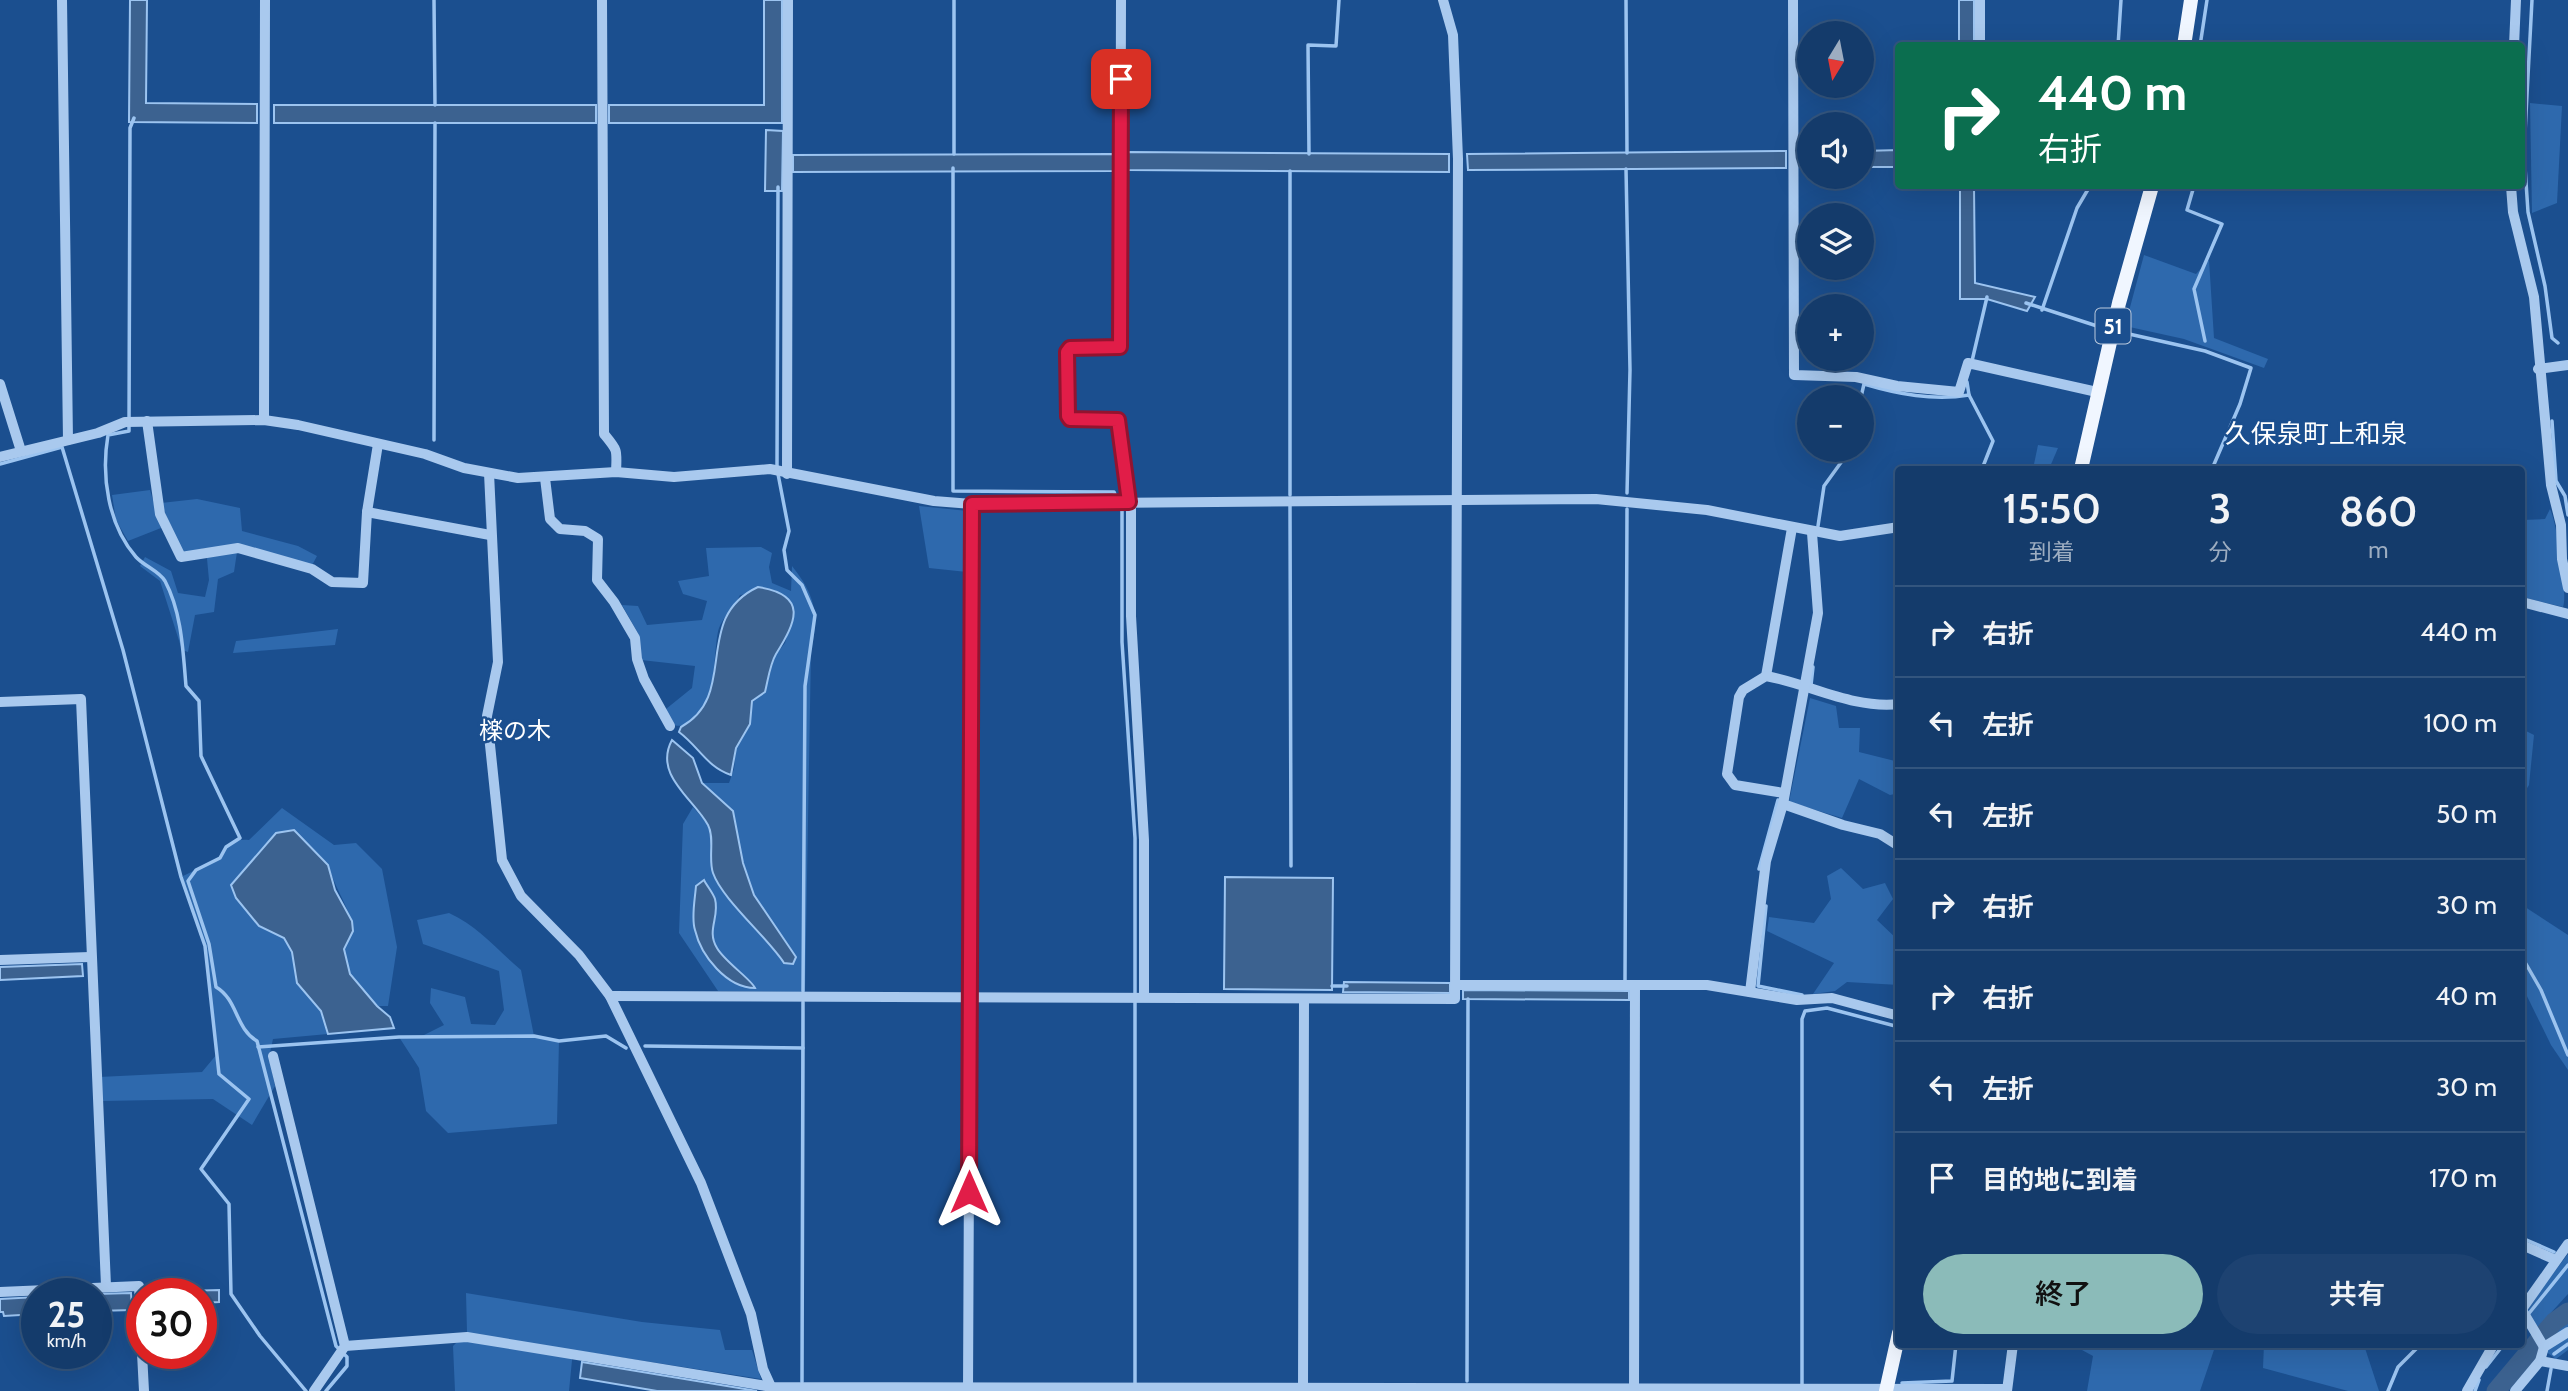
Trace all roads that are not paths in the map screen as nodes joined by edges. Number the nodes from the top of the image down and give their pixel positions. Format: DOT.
graph roads {
  1 [pos="62,0"];
  2 [pos="265,0"];
  3 [pos="603,0"];
  4 [pos="788,0"];
  5 [pos="1121,0"];
  6 [pos="1443,0"];
  7 [pos="1793,0"];
  8 [pos="1980,0"];
  9 [pos="2191,0"];
  10 [pos="2516,0"];
  11 [pos="1980,42"];
  12 [pos="2185,42"];
  13 [pos="2514,42"];
  14 [pos="2150,189"];
  15 [pos="2511,189"];
  16 [pos="2568,365"];
  17 [pos="2538,369"];
  18 [pos="0,384"];
  19 [pos="2097,392"];
  20 [pos="264,420"];
  21 [pos="136,421"];
  22 [pos="68,440"];
  23 [pos="378,443"];
  24 [pos="21,451"];
  25 [pos="0,457"];
  26 [pos="2082,466"];
  27 [pos="616,472"];
  28 [pos="489,473"];
  29 [pos="787,474"];
  30 [pos="545,478"];
  31 [pos="1460,500"];
  32 [pos="1122,502"];
  33 [pos="972,504"];
  34 [pos="367,512"];
  35 [pos="1792,528"];
  36 [pos="1895,528"];
  37 [pos="1812,533"];
  38 [pos="490,535"];
  39 [pos="2568,588"];
  40 [pos="2525,604"];
  41 [pos="2567,611"];
  42 [pos="1766,676"];
  43 [pos="1806,689"];
  44 [pos="0,702"];
  45 [pos="1895,704"];
  46 [pos="670,726"];
  47 [pos="1784,799"];
  48 [pos="1895,843"];
  49 [pos="90,957"];
  50 [pos="0,960"];
  51 [pos="1635,986"];
  52 [pos="1456,989"];
  53 [pos="1750,992"];
  54 [pos="610,996"];
  55 [pos="970,997"];
  56 [pos="1144,997"];
  57 [pos="1304,999"];
  58 [pos="1895,1015"];
  59 [pos="273,1056"];
  60 [pos="2568,1244"];
  61 [pos="2525,1246"];
  62 [pos="2556,1260"];
  63 [pos="106,1278"];
  64 [pos="21,1291"];
  65 [pos="0,1292"];
  66 [pos="2525,1306"];
  67 [pos="2525,1315"];
  68 [pos="2568,1332"];
  69 [pos="2544,1347"];
  70 [pos="1896,1348"];
  71 [pos="2012,1348"];
  72 [pos="2492,1348"];
  73 [pos="342,1351"];
  74 [pos="2540,1361"];
  75 [pos="2568,1366"];
  76 [pos="143,1369"];
  77 [pos="773,1389"];
  78 [pos="968,1389"];
  79 [pos="1634,1389"];
  80 [pos="1303,1390"];
  81 [pos="1886,1390"];
  82 [pos="2007,1390"];
  83 [pos="144,1391"];
  84 [pos="314,1391"];
  85 [pos="2467,1391"];
  86 [pos="2515,1391"];
  1 -- 22 [label="street"];
  2 -- 20 [label="street"];
  3 -- 27 [label="street"];
  4 -- 29 [label="street"];
  5 -- 32 [label="street"];
  6 -- 31 [label="street"];
  7 -- 19 [label="street"];
  8 -- 11 [label="street"];
  9 -- 12 [label="main road"];
  10 -- 13 [label="street"];
  14 -- 19 [label="main road, 51"];
  15 -- 17 [label="street"];
  16 -- 17 [label="street"];
  17 -- 39 [label="street"];
  18 -- 24 [label="street"];
  19 -- 26 [label="main road, 51"];
  20 -- 21 [label="street"];
  20 -- 23 [label="street"];
  21 -- 22 [label="street"];
  21 -- 34 [label="street"];
  22 -- 24 [label="street"];
  23 -- 28 [label="street"];
  23 -- 34 [label="street"];
  24 -- 25 [label="street"];
  27 -- 29 [label="street"];
  27 -- 30 [label="street"];
  28 -- 30 [label="street"];
  28 -- 38 [label="street"];
  29 -- 33 [label="street"];
  30 -- 46 [label="street"];
  31 -- 32 [label="street"];
  31 -- 35 [label="street"];
  31 -- 52 [label="street"];
  32 -- 33 [label="street"];
  32 -- 56 [label="street"];
  33 -- 55 [label="street"];
  34 -- 38 [label="street"];
  35 -- 37 [label="street"];
  35 -- 42 [label="street"];
  36 -- 37 [label="street"];
  37 -- 43 [label="street"];
  38 -- 54 [label="street"];
  40 -- 41 [label="street"];
  42 -- 43 [label="street"];
  42 -- 47 [label="street"];
  43 -- 45 [label="street"];
  43 -- 47 [label="street"];
  44 -- 49 [label="street"];
  47 -- 48 [label="street"];
  47 -- 53 [label="street"];
  49 -- 50 [label="street"];
  49 -- 63 [label="street"];
  51 -- 52 [label="street"];
  51 -- 53 [label="street"];
  51 -- 79 [label="street"];
  52 -- 57 [label="street"];
  53 -- 58 [label="street"];
  54 -- 55 [label="street"];
  54 -- 77 [label="street"];
  55 -- 56 [label="street"];
  55 -- 78 [label="street"];
  56 -- 57 [label="street"];
  57 -- 80 [label="street"];
  59 -- 73 [label="street"];
  60 -- 62 [label="street"];
  61 -- 62 [label="street"];
  62 -- 66 [label="street"];
  64 -- 65 [label="street"];
  67 -- 69 [label="street"];
  68 -- 69 [label="street"];
  69 -- 74 [label="street"];
  70 -- 81 [label="main road"];
  71 -- 82 [label="street"];
  72 -- 85 [label="street"];
  73 -- 77 [label="street"];
  73 -- 84 [label="street"];
  74 -- 75 [label="street"];
  74 -- 86 [label="street"];
  76 -- 83 [label="street"];
  77 -- 78 [label="street"];
  78 -- 80 [label="street"];
  79 -- 80 [label="street"];
  79 -- 81 [label="street"];
  81 -- 82 [label="street"];
}
